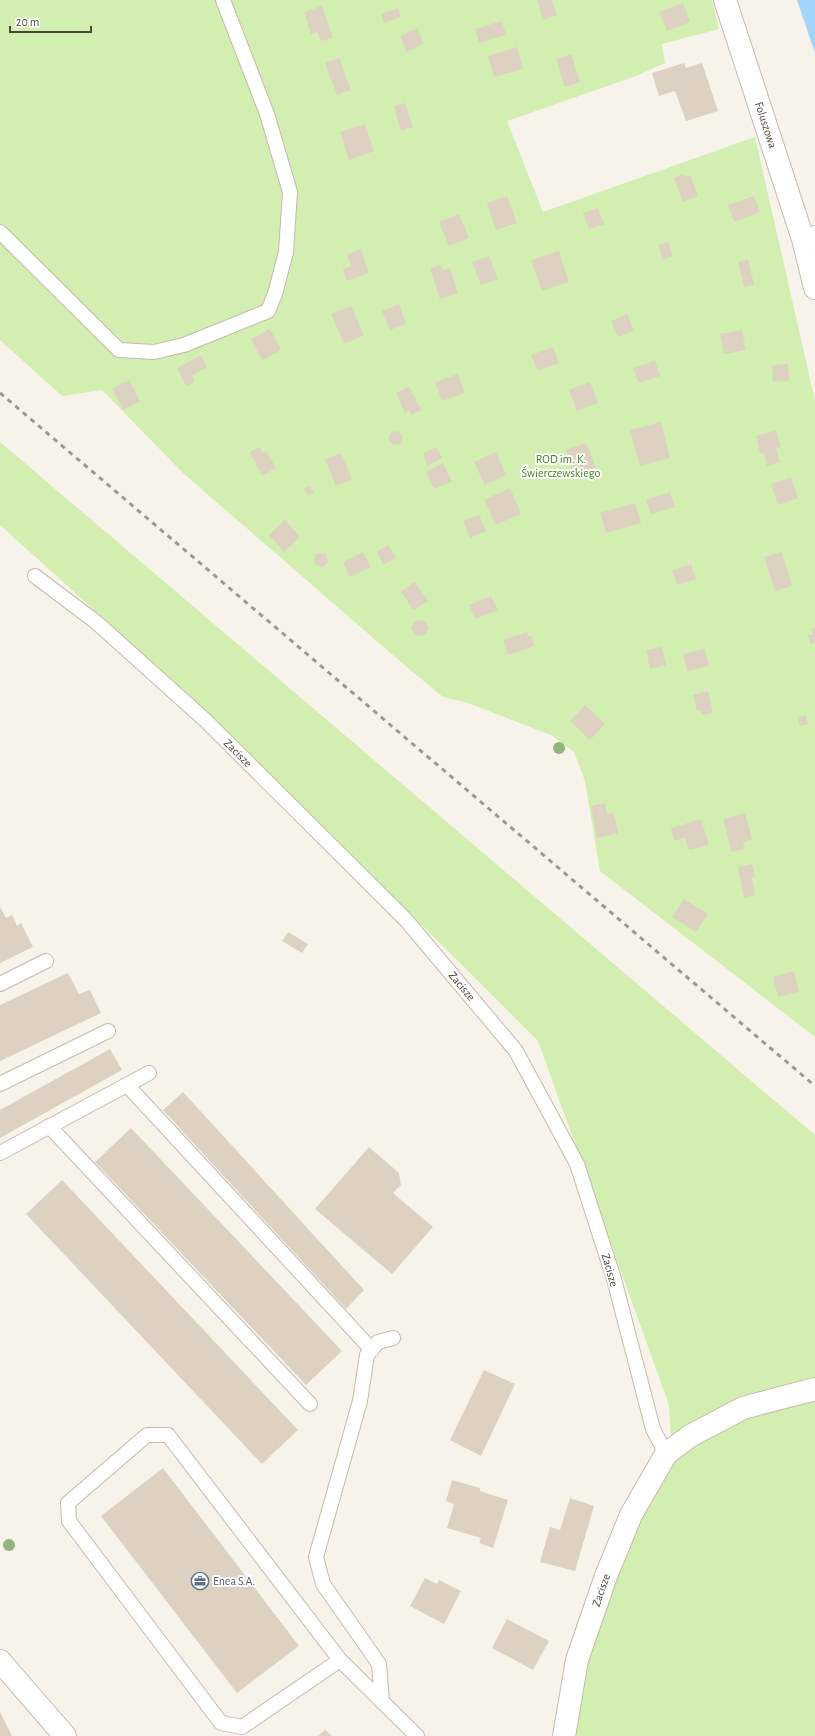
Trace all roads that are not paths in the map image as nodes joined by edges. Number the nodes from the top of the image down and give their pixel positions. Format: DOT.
graph roads {
  1 [pos="223,0"];
  2 [pos="725,0"];
  3 [pos="0,232"];
  4 [pos="809,238"];
  5 [pos="815,288"];
  6 [pos="35,576"];
  7 [pos="46,961"];
  8 [pos="0,984"];
  9 [pos="108,1031"];
  10 [pos="149,1073"];
  11 [pos="0,1084"];
  12 [pos="127,1085"];
  13 [pos="49,1126"];
  14 [pos="0,1153"];
  15 [pos="393,1338"];
  16 [pos="372,1350"];
  17 [pos="815,1389"];
  18 [pos="310,1404"];
  19 [pos="666,1454"];
  20 [pos="340,1660"];
  21 [pos="0,1661"];
  22 [pos="382,1702"];
  23 [pos="64,1736"];
  24 [pos="417,1736"];
  25 [pos="564,1736"];
  1 -- 3 [label="lane"];
  2 -- 4 [label="street, Foluszowa"];
  4 -- 5 [label="street"];
  6 -- 19 [label="lane, Zacisze"];
  7 -- 8 [label="lane"];
  9 -- 11 [label="lane"];
  10 -- 12 [label="lane"];
  12 -- 13 [label="lane"];
  12 -- 16 [label="lane"];
  13 -- 14 [label="lane"];
  13 -- 18 [label="lane"];
  15 -- 16 [label="lane"];
  16 -- 22 [label="lane"];
  17 -- 19 [label="street, Zacisze"];
  19 -- 25 [label="street, Zacisze"];
  20 -- 20 [label="lane"];
  20 -- 22 [label="lane"];
  21 -- 23 [label="street"];
  22 -- 24 [label="lane"];
}
